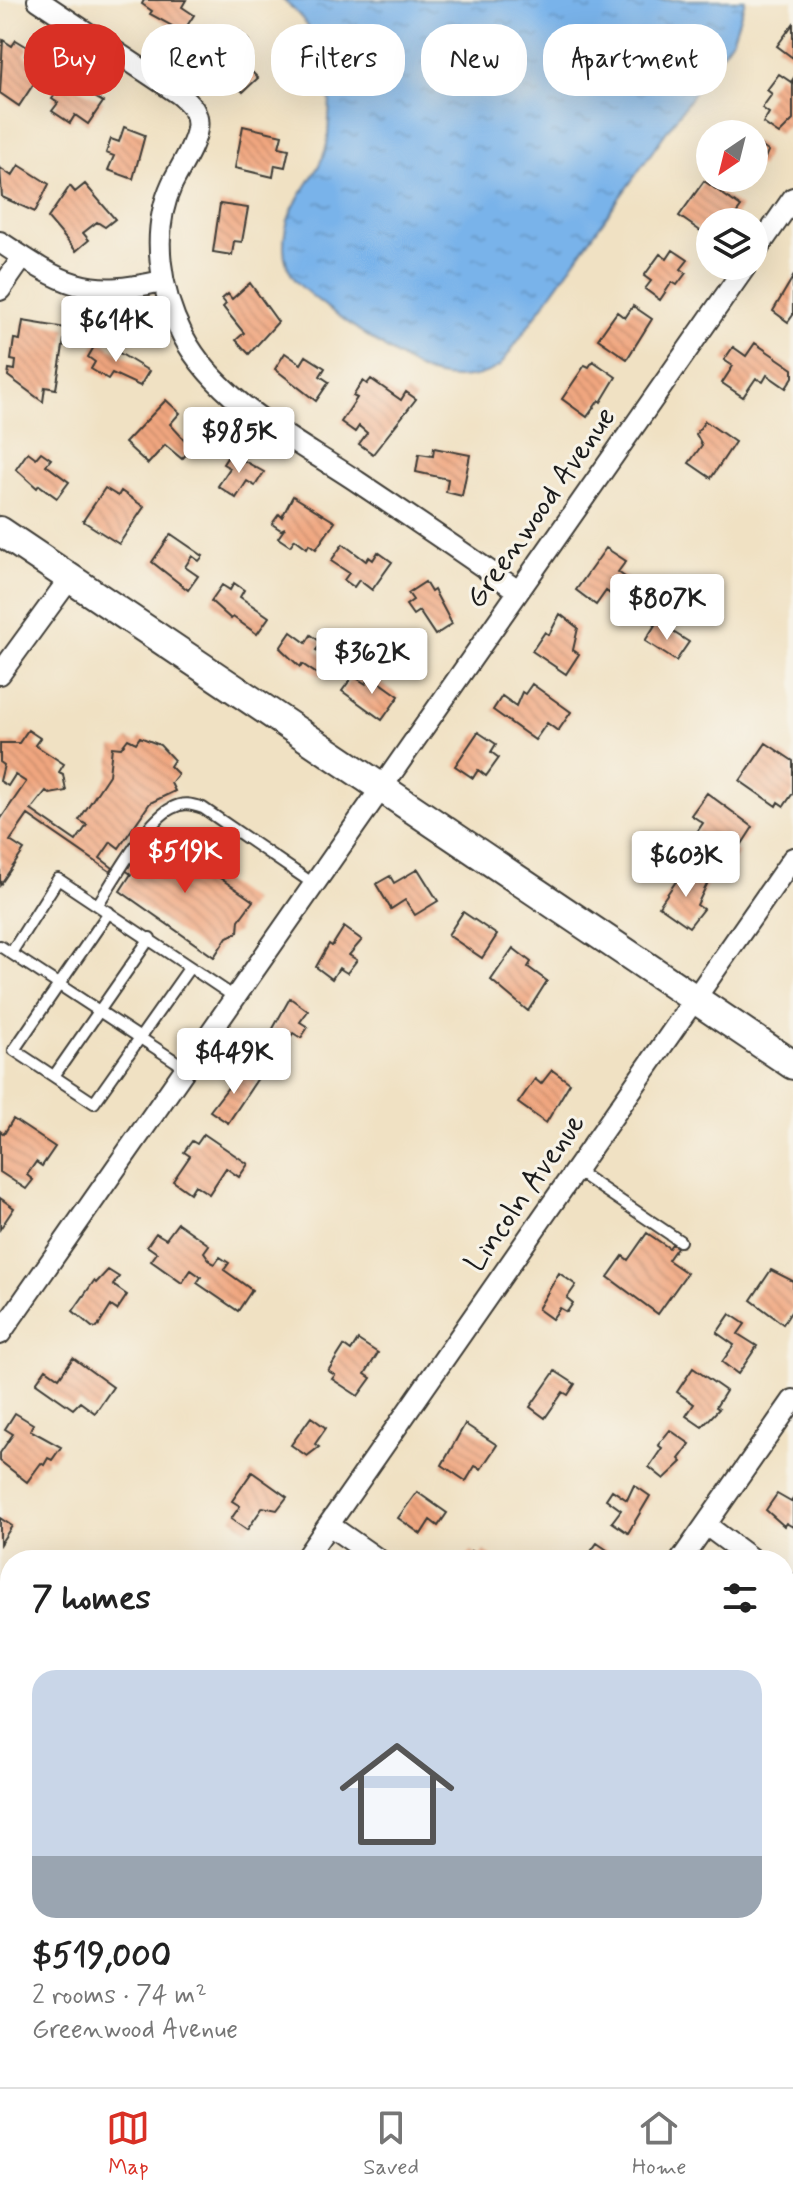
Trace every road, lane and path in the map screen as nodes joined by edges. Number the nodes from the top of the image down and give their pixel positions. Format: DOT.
graph roads {
  1 [pos="38,0"];
  2 [pos="793,198"];
  3 [pos="768,234"];
  4 [pos="0,242"];
  5 [pos="23,257"];
  6 [pos="736,280"];
  7 [pos="162,281"];
  8 [pos="0,290"];
  9 [pos="0,531"];
  10 [pos="70,578"];
  11 [pos="518,591"];
  12 [pos="0,674"];
  13 [pos="383,788"];
  14 [pos="793,858"];
  15 [pos="315,885"];
  16 [pos="98,904"];
  17 [pos="109,912"];
  18 [pos="150,938"];
  19 [pos="0,946"];
  20 [pos="11,953"];
  21 [pos="190,967"];
  22 [pos="61,986"];
  23 [pos="236,998"];
  24 [pos="696,998"];
  25 [pos="100,1011"];
  26 [pos="141,1039"];
  27 [pos="793,1065"];
  28 [pos="186,1068"];
  29 [pos="54,1076"];
  30 [pos="575,1170"];
  31 [pos="680,1241"];
  32 [pos="0,1334"];
  33 [pos="793,1400"];
  34 [pos="329,1525"];
  35 [pos="706,1525"];
  36 [pos="311,1550"];
  37 [pos="365,1550"];
  38 [pos="688,1550"];
  39 [pos="740,1550"];
  1 -- 7 [label="street"];
  2 -- 3 [label="street"];
  4 -- 5 [label="street"];
  5 -- 7 [label="street"];
  5 -- 8 [label="street"];
  6 -- 11 [label="street, Greenwood Avenue"];
  7 -- 11 [label="street"];
  9 -- 10 [label="main road"];
  10 -- 12 [label="street"];
  10 -- 13 [label="main road"];
  11 -- 13 [label="street, Greenwood Avenue"];
  13 -- 15 [label="street, Greenwood Avenue"];
  13 -- 24 [label="main road"];
  14 -- 24 [label="street, Lincoln Avenue"];
  15 -- 16 [label="lane"];
  15 -- 23 [label="street, Greenwood Avenue"];
  16 -- 17 [label="lane"];
  16 -- 20 [label="lane"];
  17 -- 18 [label="lane"];
  17 -- 22 [label="lane"];
  18 -- 21 [label="lane"];
  18 -- 25 [label="lane"];
  19 -- 20 [label="lane"];
  20 -- 22 [label="lane"];
  21 -- 23 [label="lane"];
  21 -- 26 [label="lane"];
  22 -- 25 [label="lane"];
  22 -- 29 [label="lane"];
  23 -- 28 [label="street, Greenwood Avenue"];
  24 -- 27 [label="main road"];
  24 -- 30 [label="street, Lincoln Avenue"];
  25 -- 26 [label="lane"];
  25 -- 29 [label="lane"];
  26 -- 28 [label="lane"];
  26 -- 29 [label="lane"];
  28 -- 32 [label="street, Greenwood Avenue"];
  30 -- 31 [label="lane"];
  30 -- 34 [label="street, Lincoln Avenue"];
  33 -- 35 [label="street"];
  34 -- 36 [label="street, Lincoln Avenue"];
  34 -- 37 [label="street"];
  35 -- 38 [label="street"];
  35 -- 39 [label="street"];
}
